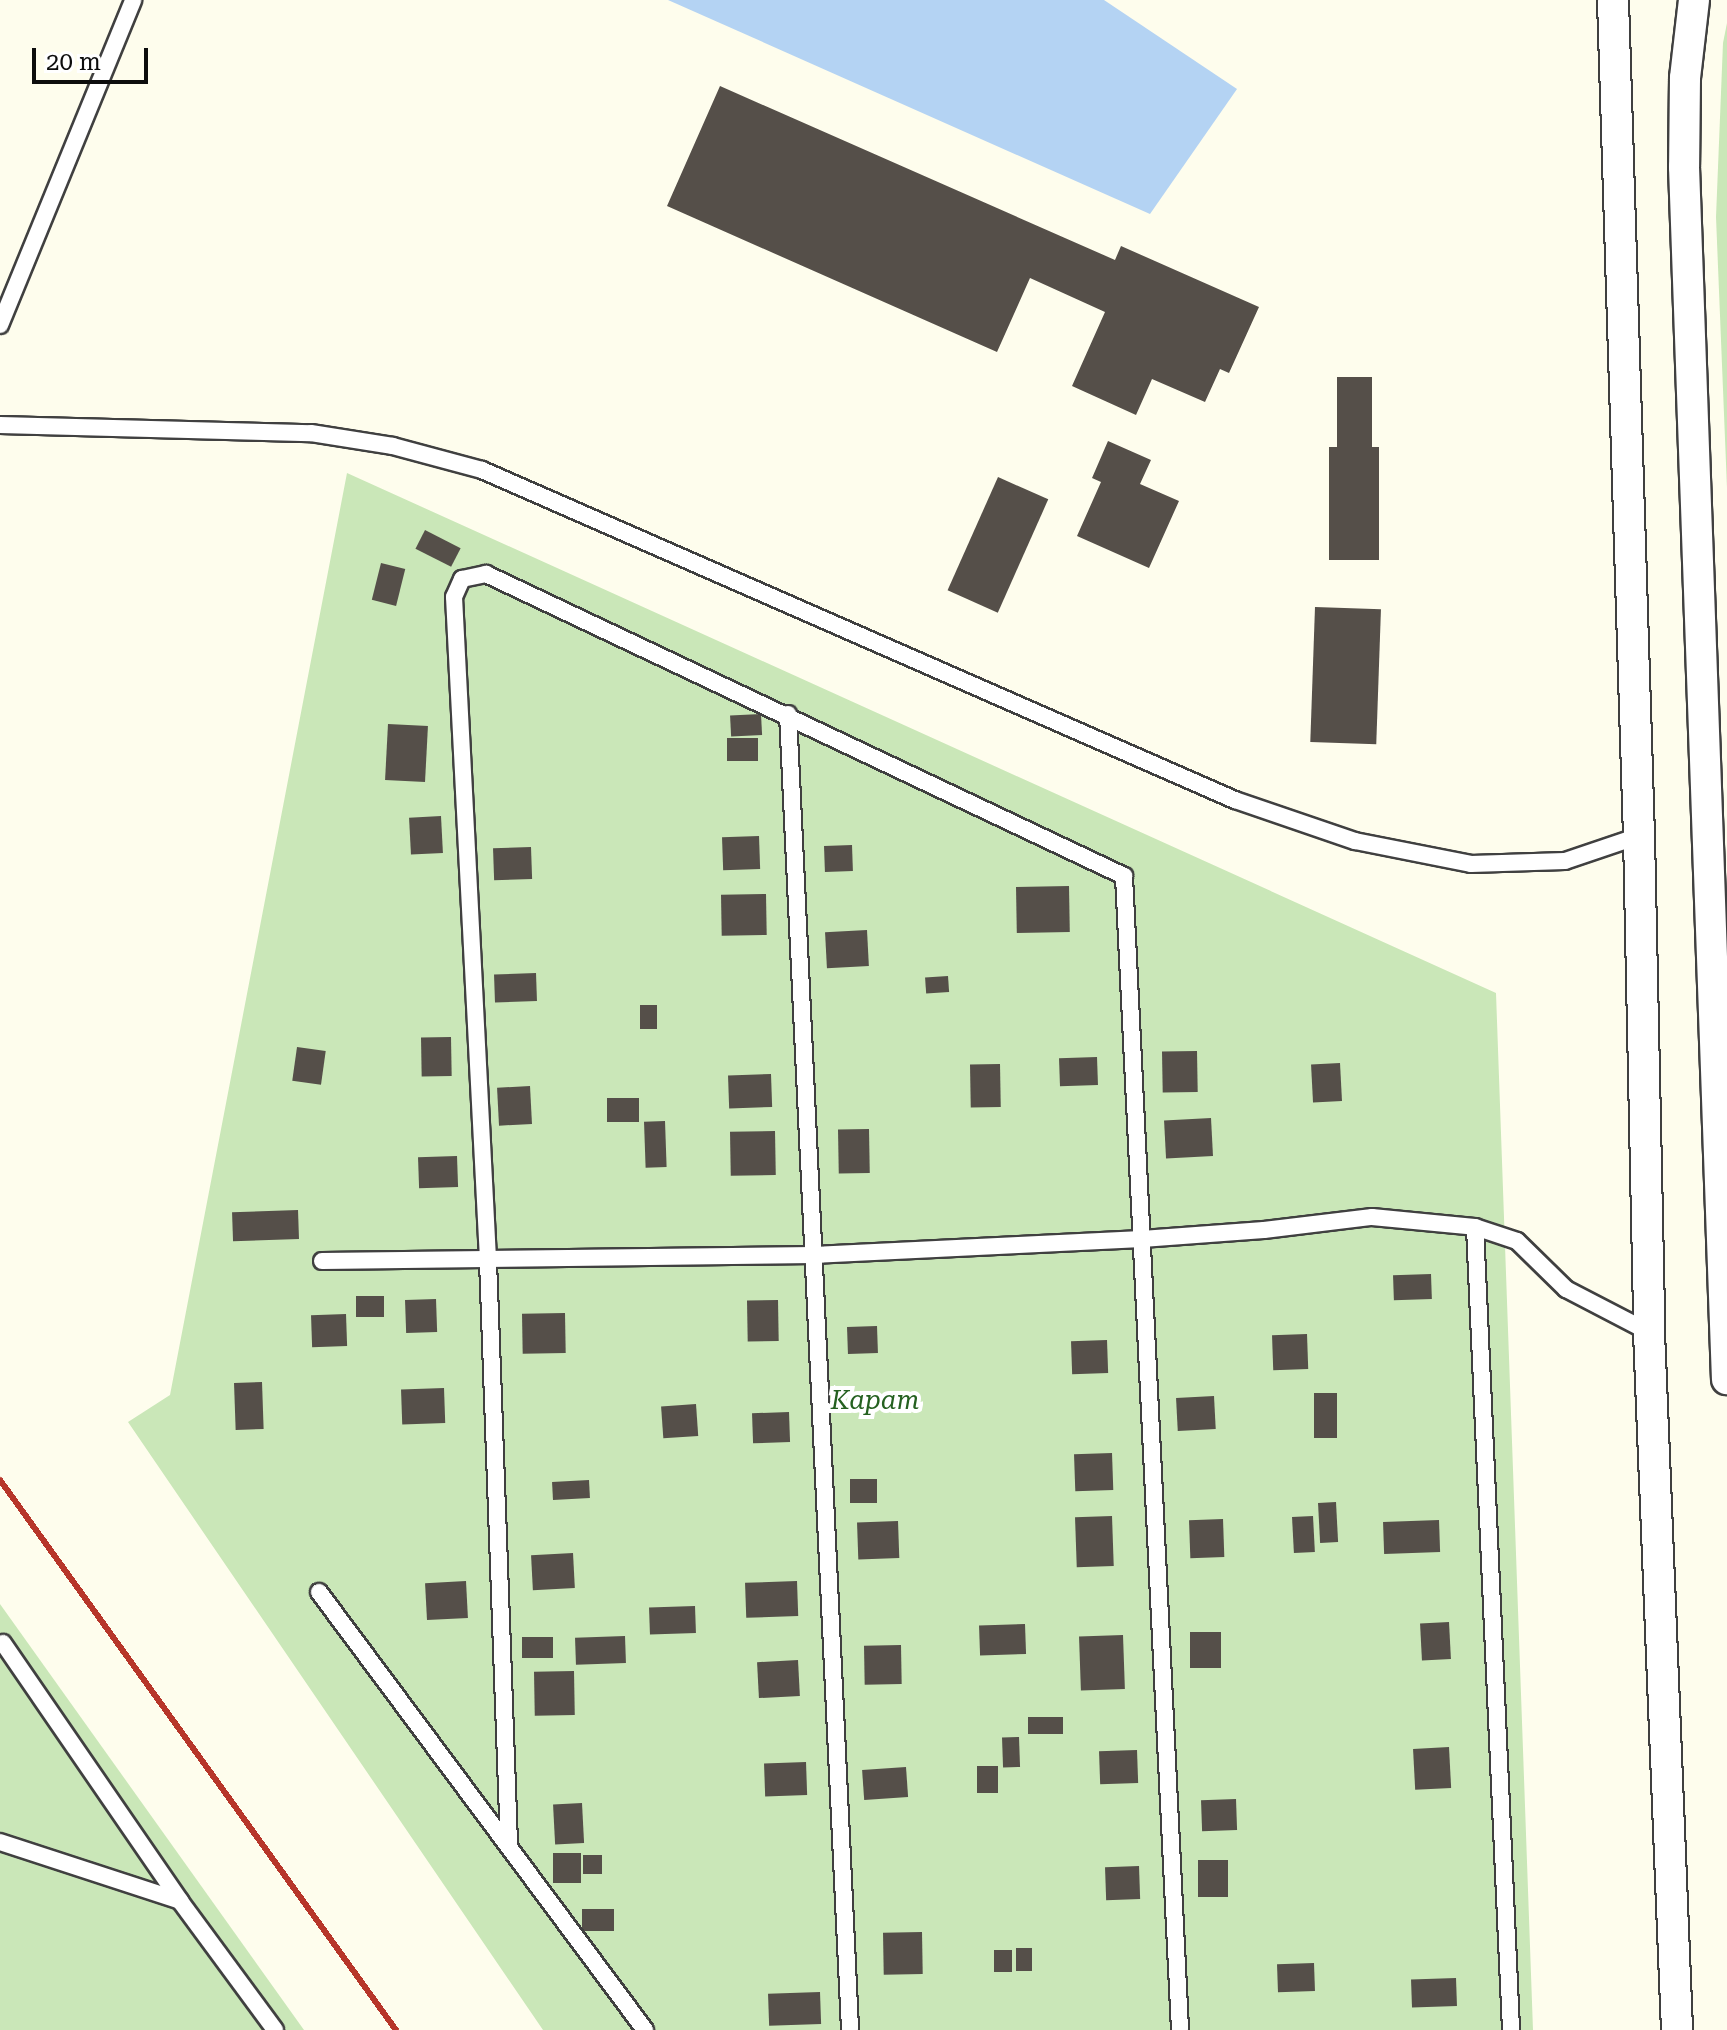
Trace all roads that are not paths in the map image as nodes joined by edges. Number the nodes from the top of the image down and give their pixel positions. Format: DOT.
graph roads {
  1 [pos="133,0"];
  2 [pos="1613,0"];
  3 [pos="1694,0"];
  4 [pos="0,325"];
  5 [pos="0,425"];
  6 [pos="788,714"];
  7 [pos="1639,836"];
  8 [pos="1475,1227"];
  9 [pos="1142,1239"];
  10 [pos="814,1255"];
  11 [pos="488,1259"];
  12 [pos="322,1261"];
  13 [pos="1649,1332"];
  14 [pos="1727,1379"];
  15 [pos="319,1592"];
  16 [pos="3,1643"];
  17 [pos="0,1842"];
  18 [pos="509,1844"];
  19 [pos="180,1901"];
  20 [pos="275,2030"];
  21 [pos="645,2030"];
  22 [pos="850,2030"];
  23 [pos="1180,2030"];
  24 [pos="1511,2030"];
  25 [pos="1677,2030"];
  1 -- 4 [label="lane"];
  2 -- 7 [label="street"];
  3 -- 14 [label="street"];
  5 -- 7 [label="lane"];
  6 -- 9 [label="lane"];
  6 -- 10 [label="lane"];
  6 -- 11 [label="lane"];
  7 -- 13 [label="street"];
  8 -- 9 [label="lane"];
  8 -- 13 [label="lane"];
  8 -- 24 [label="lane"];
  9 -- 10 [label="lane"];
  9 -- 23 [label="lane"];
  10 -- 11 [label="lane"];
  10 -- 22 [label="lane"];
  11 -- 12 [label="lane"];
  11 -- 18 [label="lane"];
  13 -- 25 [label="street"];
  15 -- 18 [label="lane"];
  16 -- 19 [label="lane"];
  17 -- 19 [label="lane"];
  18 -- 21 [label="lane"];
  19 -- 20 [label="lane"];
}
